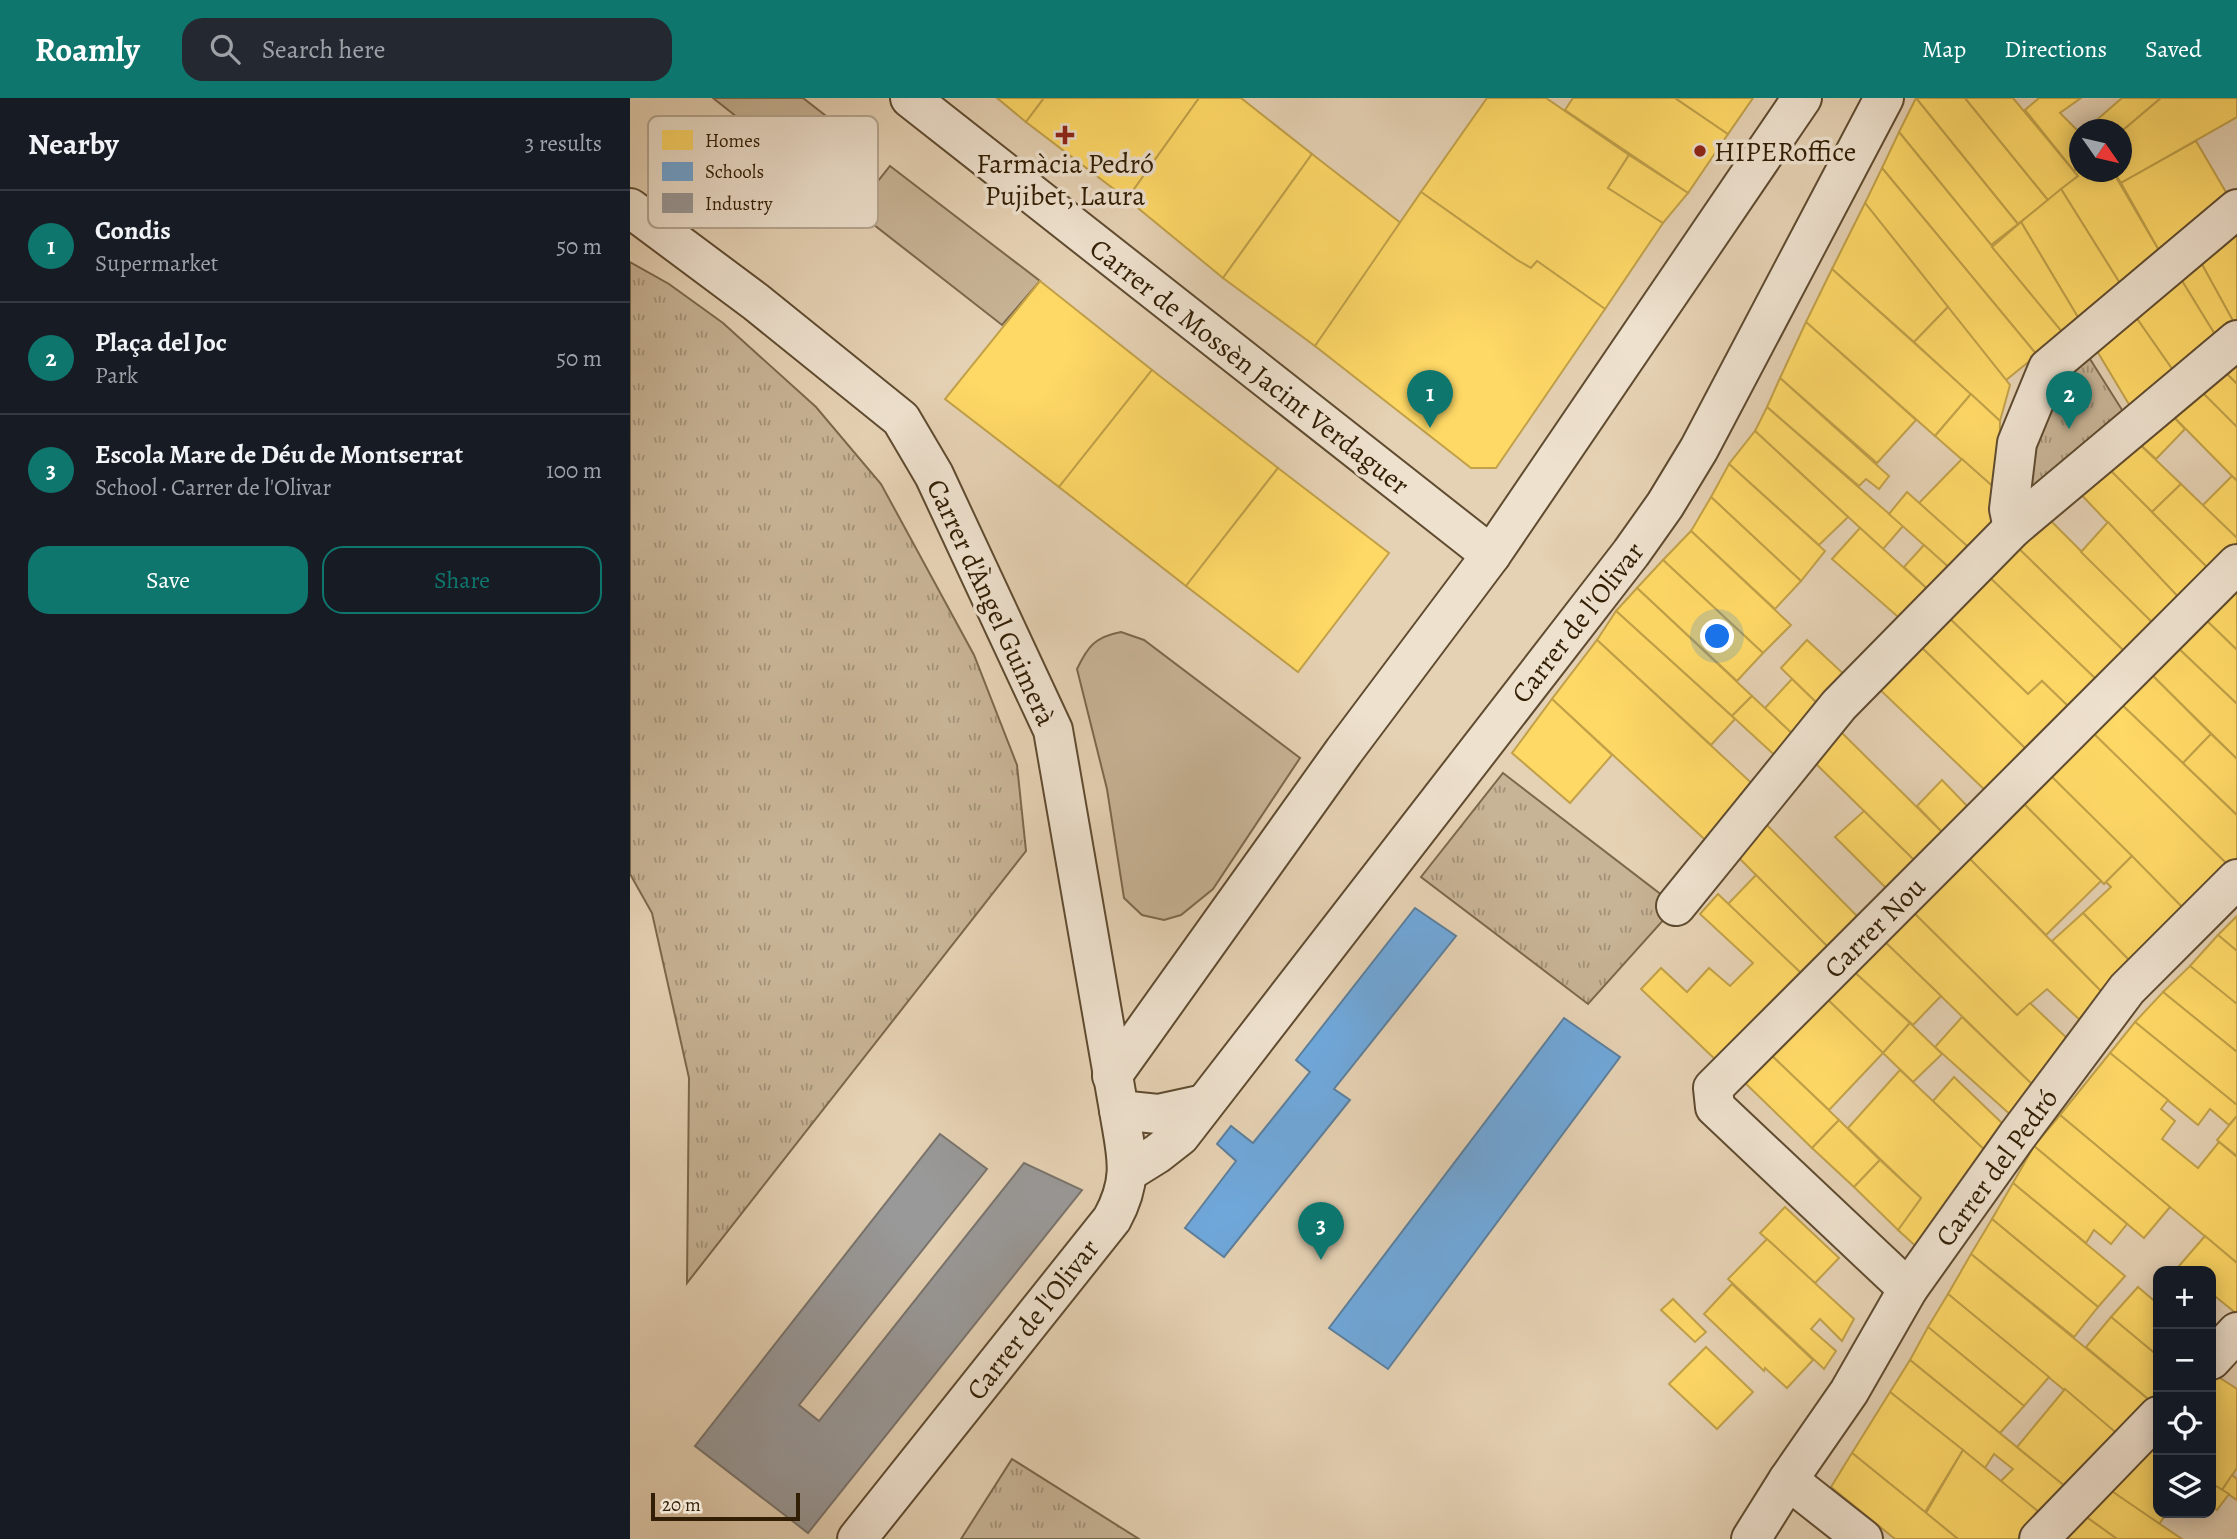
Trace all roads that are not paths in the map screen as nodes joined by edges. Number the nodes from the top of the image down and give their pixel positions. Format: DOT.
graph roads {
  1 [pos="910,98"];
  2 [pos="1802,98"];
  3 [pos="1884,98"];
  4 [pos="630,208"];
  5 [pos="2237,209"];
  6 [pos="648,221"];
  7 [pos="657,228"];
  8 [pos="2237,340"];
  9 [pos="2013,528"];
  10 [pos="1491,555"];
  11 [pos="2237,564"];
  12 [pos="2237,879"];
  13 [pos="1676,906"];
  14 [pos="1116,1093"];
  15 [pos="1204,1104"];
  16 [pos="1128,1172"];
  17 [pos="1909,1289"];
  18 [pos="2237,1332"];
  19 [pos="2216,1355"];
  20 [pos="2153,1421"];
  21 [pos="1788,1480"];
  22 [pos="857,1539"];
  23 [pos="1751,1539"];
  24 [pos="1863,1539"];
  25 [pos="2039,1539"];
  1 -- 10 [label="street, Carrer de Mossèn Jacint Verdaguer"];
  2 -- 10 [label="street"];
  3 -- 15 [label="street, Carrer de l'Olivar"];
  4 -- 6 [label="street, Carrer d'Àngel Guimerà"];
  5 -- 9 [label="street"];
  7 -- 14 [label="street, Carrer d'Àngel Guimerà"];
  8 -- 9 [label="street"];
  9 -- 13 [label="street"];
  10 -- 14 [label="street"];
  11 -- 17 [label="street, Carrer Nou"];
  12 -- 17 [label="street, Carrer del Pedró"];
  14 -- 15 [label="street"];
  14 -- 16 [label="street, Carrer d'Àngel Guimerà"];
  15 -- 16 [label="street, Carrer de l'Olivar"];
  16 -- 22 [label="street, Carrer de l'Olivar"];
  17 -- 21 [label="street, Carrer del Pedró"];
  18 -- 19 [label="street"];
  20 -- 25 [label="street"];
  21 -- 23 [label="street, Carrer del Pedró"];
  21 -- 24 [label="street"];
}
